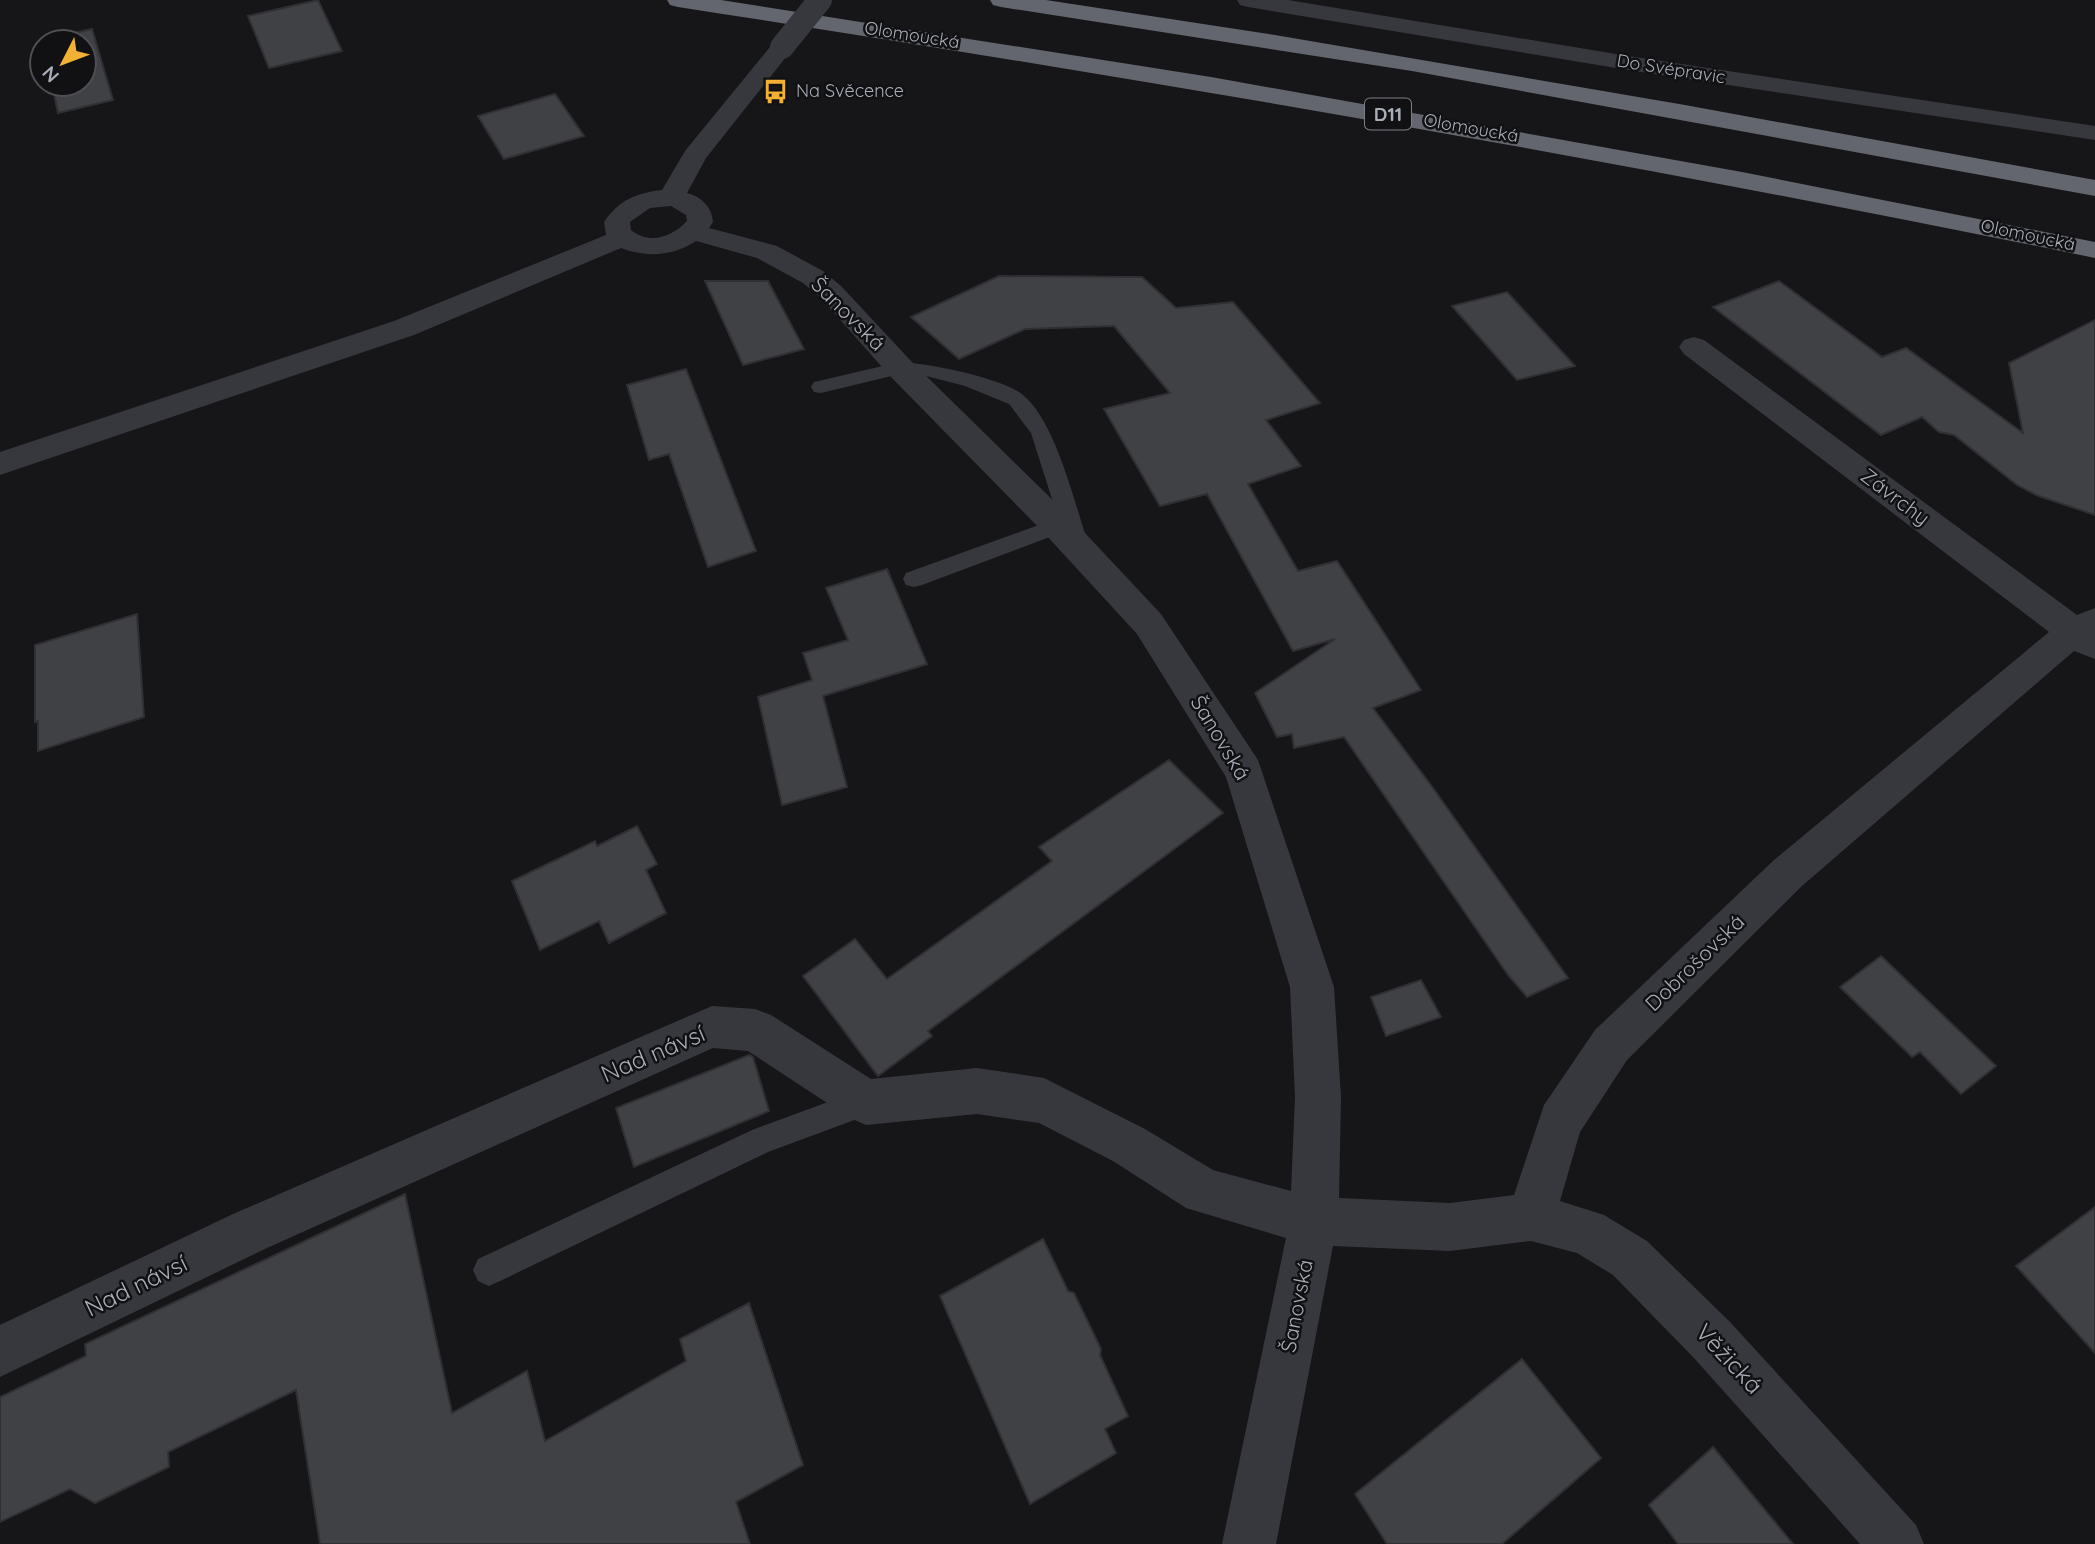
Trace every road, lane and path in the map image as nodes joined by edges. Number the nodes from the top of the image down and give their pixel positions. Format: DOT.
graph roads {
  1 [pos="678,0"];
  2 [pos="820,0"];
  3 [pos="1001,0"];
  4 [pos="1248,0"];
  5 [pos="2095,133"];
  6 [pos="2095,188"];
  7 [pos="671,198"];
  8 [pos="693,232"];
  9 [pos="622,238"];
  10 [pos="2095,250"];
  11 [pos="1694,347"];
  12 [pos="900,368"];
  13 [pos="821,387"];
  14 [pos="0,464"];
  15 [pos="1068,536"];
  16 [pos="914,579"];
  17 [pos="2088,634"];
  18 [pos="866,1102"];
  19 [pos="1531,1217"];
  20 [pos="1314,1221"];
  21 [pos="489,1270"];
  22 [pos="0,1352"];
  23 [pos="1249,1544"];
  24 [pos="1897,1544"];
  1 -- 10 [label="highway, Olomoucká / D11"];
  2 -- 7 [label="street, bridge"];
  3 -- 6 [label="highway"];
  4 -- 5 [label="street, Do Svépravic"];
  7 -- 8 [label="street"];
  7 -- 9 [label="street"];
  8 -- 9 [label="street"];
  8 -- 12 [label="street, Šanovská"];
  9 -- 14 [label="street"];
  11 -- 17 [label="street, Závrchy"];
  12 -- 13 [label="lane"];
  12 -- 15 [label="street, Šanovská"];
  12 -- 15 [label="lane"];
  15 -- 16 [label="lane"];
  15 -- 20 [label="street, Šanovská"];
  17 -- 19 [label="street, Dobrošovská"];
  18 -- 20 [label="street"];
  18 -- 21 [label="lane"];
  18 -- 22 [label="street, Nad návsí"];
  19 -- 20 [label="street"];
  19 -- 24 [label="street, Věžická"];
  20 -- 23 [label="street, Šanovská"];
}
